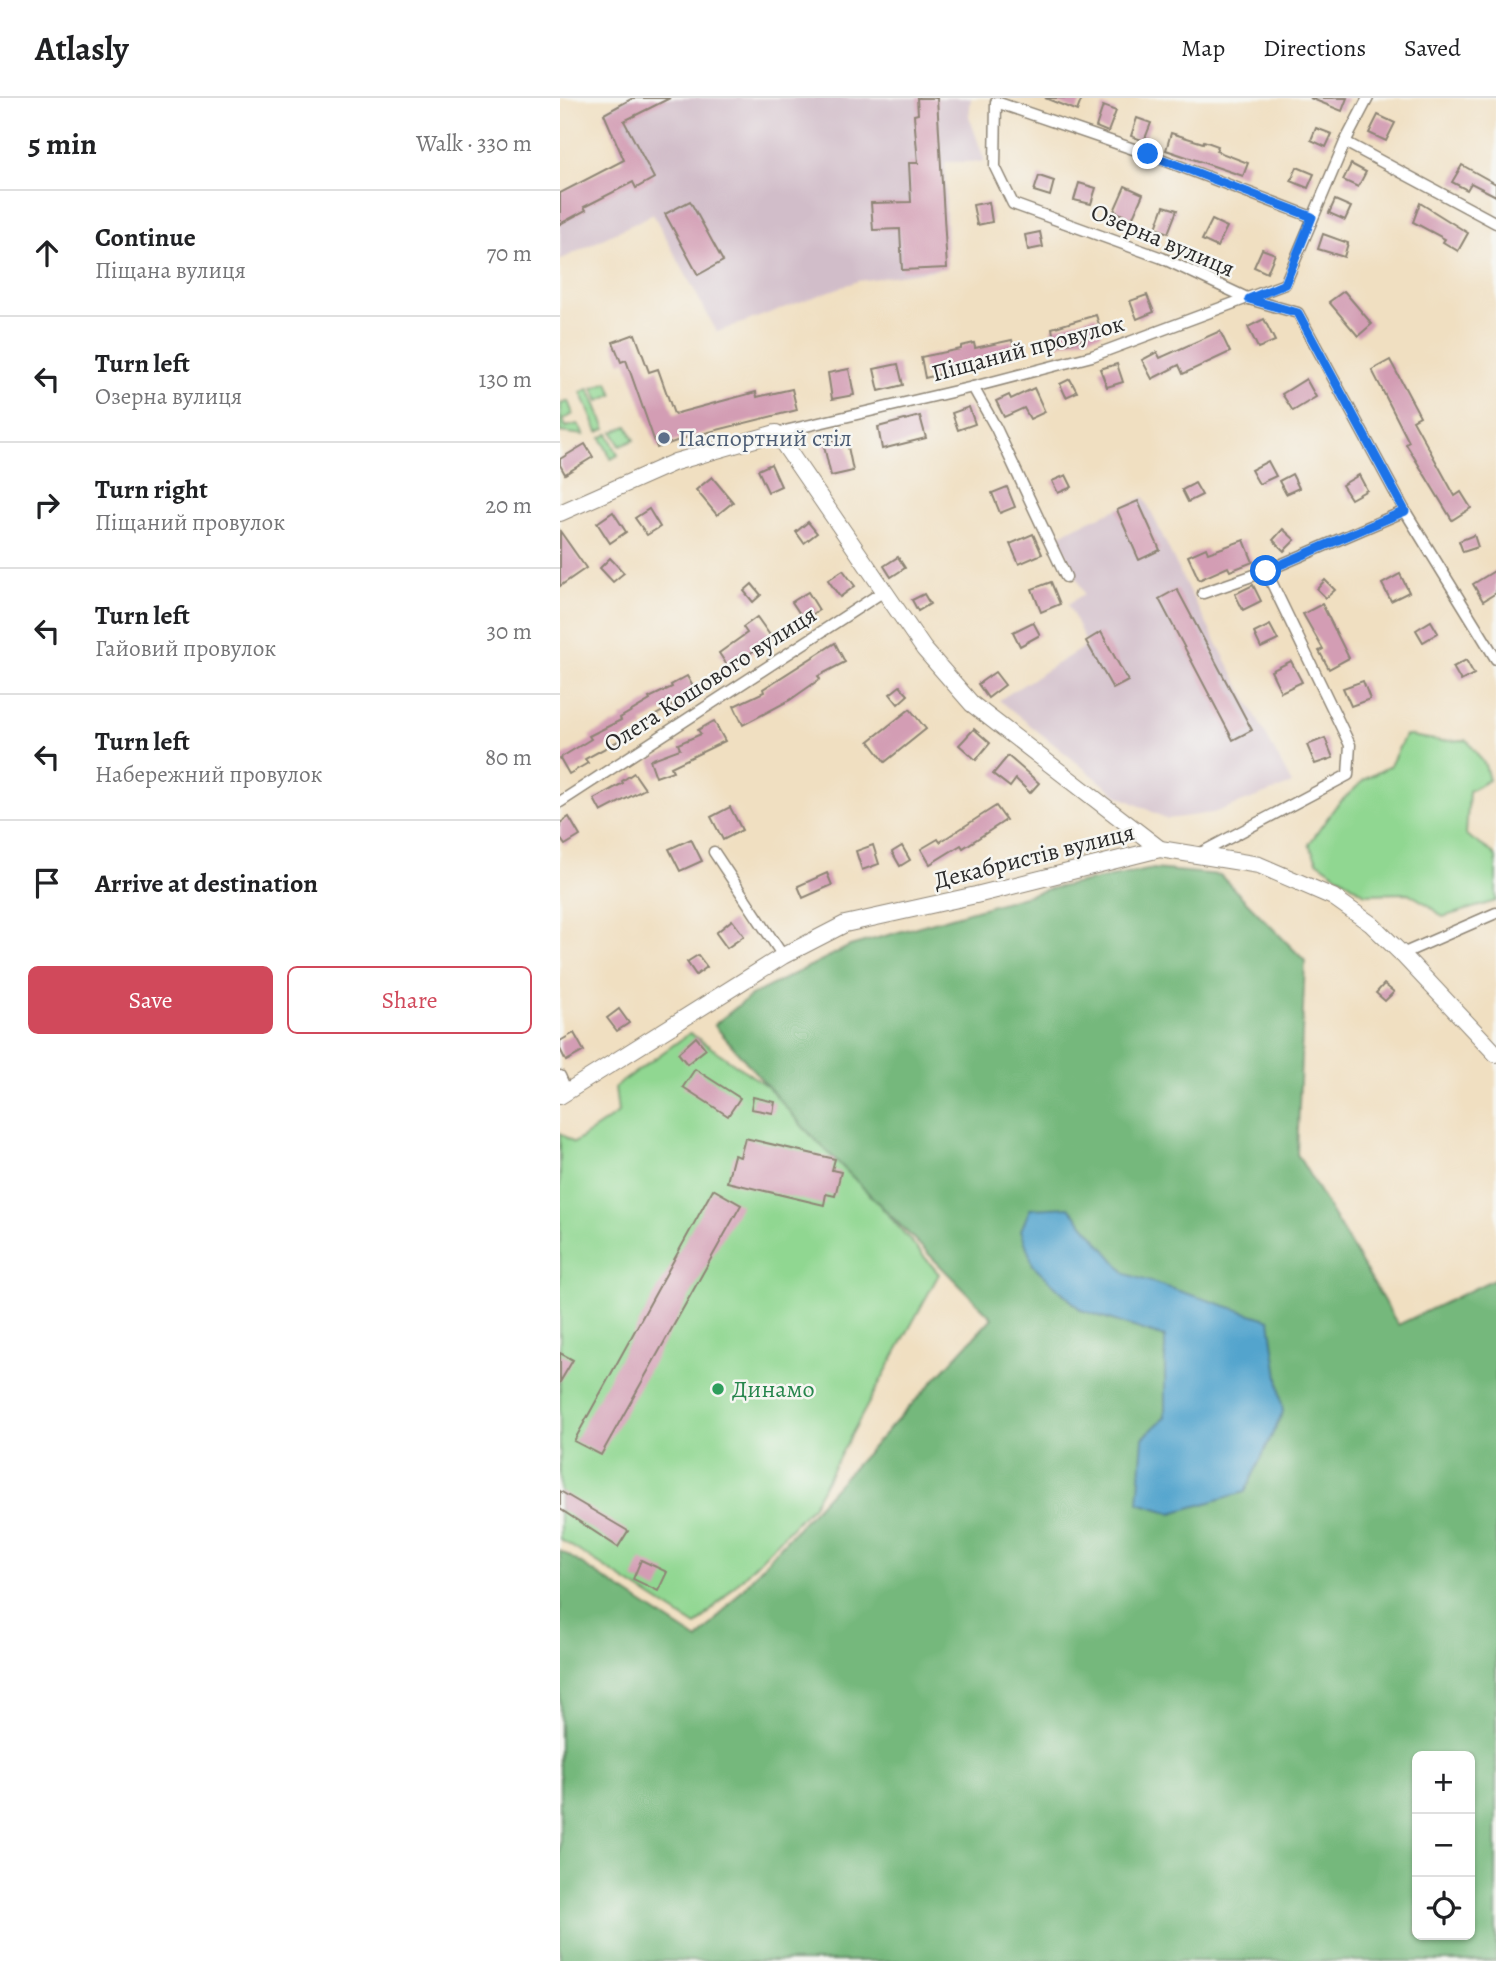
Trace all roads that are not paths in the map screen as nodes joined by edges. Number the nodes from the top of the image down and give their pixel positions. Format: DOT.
graph roads {
  1 [pos="1368,98"];
  2 [pos="1345,142"];
  3 [pos="1312,217"];
  4 [pos="1496,223"];
  5 [pos="1249,299"];
  6 [pos="973,387"];
  7 [pos="776,433"];
  8 [pos="1405,511"];
  9 [pos="560,513"];
  10 [pos="1266,571"];
  11 [pos="1066,577"];
  12 [pos="884,591"];
  13 [pos="1203,593"];
  14 [pos="1496,660"];
  15 [pos="560,802"];
  16 [pos="1160,849"];
  17 [pos="714,852"];
  18 [pos="1197,855"];
  19 [pos="1496,913"];
  20 [pos="1402,954"];
  21 [pos="783,956"];
  22 [pos="1496,1054"];
  23 [pos="560,1076"];
  24 [pos="563,1094"];
  1 -- 2 [label="street"];
  2 -- 3 [label="street"];
  2 -- 4 [label="street"];
  3 -- 5 [label="street, Піщаний провулок"];
  3 -- 5 [label="street, Озерна вулиця"];
  5 -- 6 [label="street, Піщаний провулок"];
  5 -- 8 [label="street, Озерна вулиця"];
  6 -- 7 [label="street, Піщаний провулок"];
  6 -- 11 [label="street"];
  7 -- 9 [label="street"];
  7 -- 12 [label="street"];
  8 -- 10 [label="street"];
  8 -- 14 [label="street, Озерна вулиця"];
  10 -- 13 [label="street"];
  10 -- 18 [label="street"];
  12 -- 15 [label="street, Олега Кошового вулиця"];
  12 -- 16 [label="street"];
  16 -- 18 [label="street, Декабристів вулиця"];
  16 -- 21 [label="street, Декабристів вулиця"];
  17 -- 21 [label="street"];
  18 -- 20 [label="street, Декабристів вулиця"];
  19 -- 20 [label="street"];
  20 -- 22 [label="street, Декабристів вулиця"];
  21 -- 24 [label="street, Декабристів вулиця"];
  23 -- 24 [label="street"];
}
